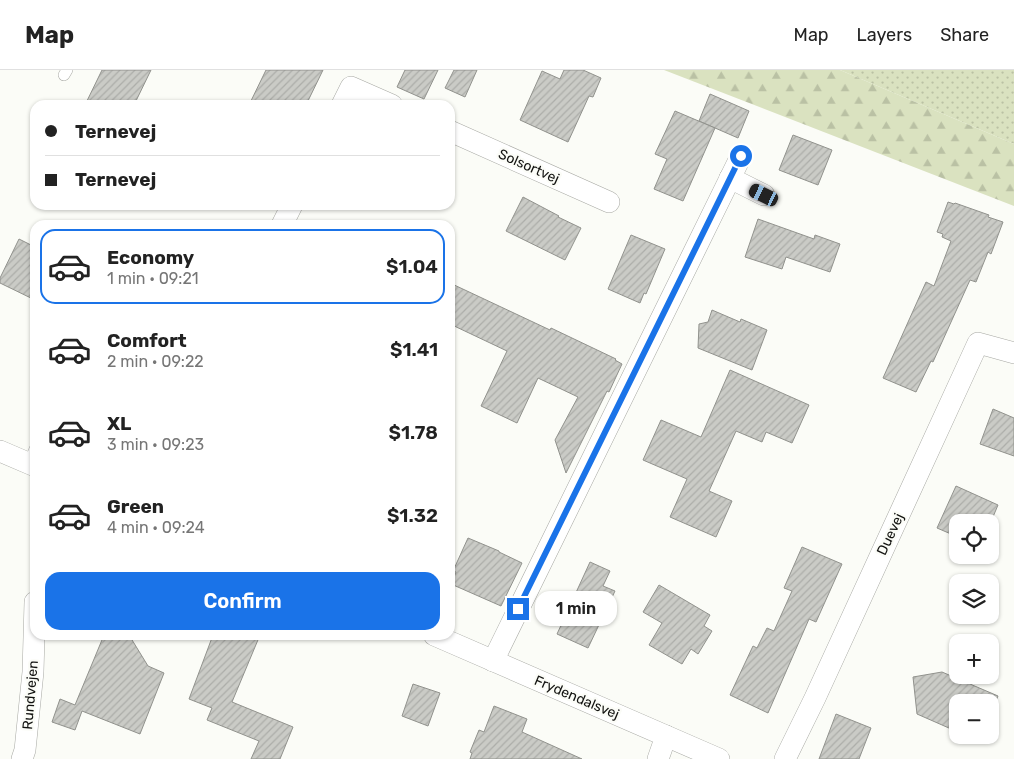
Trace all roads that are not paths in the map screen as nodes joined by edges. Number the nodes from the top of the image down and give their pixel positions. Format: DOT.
graph roads {
  1 [pos="344,100"];
  2 [pos="381,100"];
  3 [pos="455,133"];
  4 [pos="741,156"];
  5 [pos="730,178"];
  6 [pos="764,195"];
  7 [pos="609,202"];
  8 [pos="1014,353"];
  9 [pos="0,451"];
  10 [pos="30,459"];
  11 [pos="34,640"];
  12 [pos="445,640"];
  13 [pos="493,661"];
  14 [pos="666,736"];
  15 [pos="22,759"];
  16 [pos="658,759"];
  17 [pos="719,759"];
  18 [pos="785,759"];
  1 -- 2 [label="street"];
  3 -- 7 [label="street, Solsortvej"];
  4 -- 5 [label="street"];
  5 -- 6 [label="street"];
  5 -- 13 [label="street"];
  8 -- 18 [label="street, Duevej"];
  9 -- 10 [label="street"];
  11 -- 15 [label="street, Rundvejen"];
  12 -- 13 [label="street, Frydendalsvej"];
  13 -- 14 [label="street, Frydendalsvej"];
  14 -- 16 [label="street"];
  14 -- 17 [label="street, Frydendalsvej"];
}
